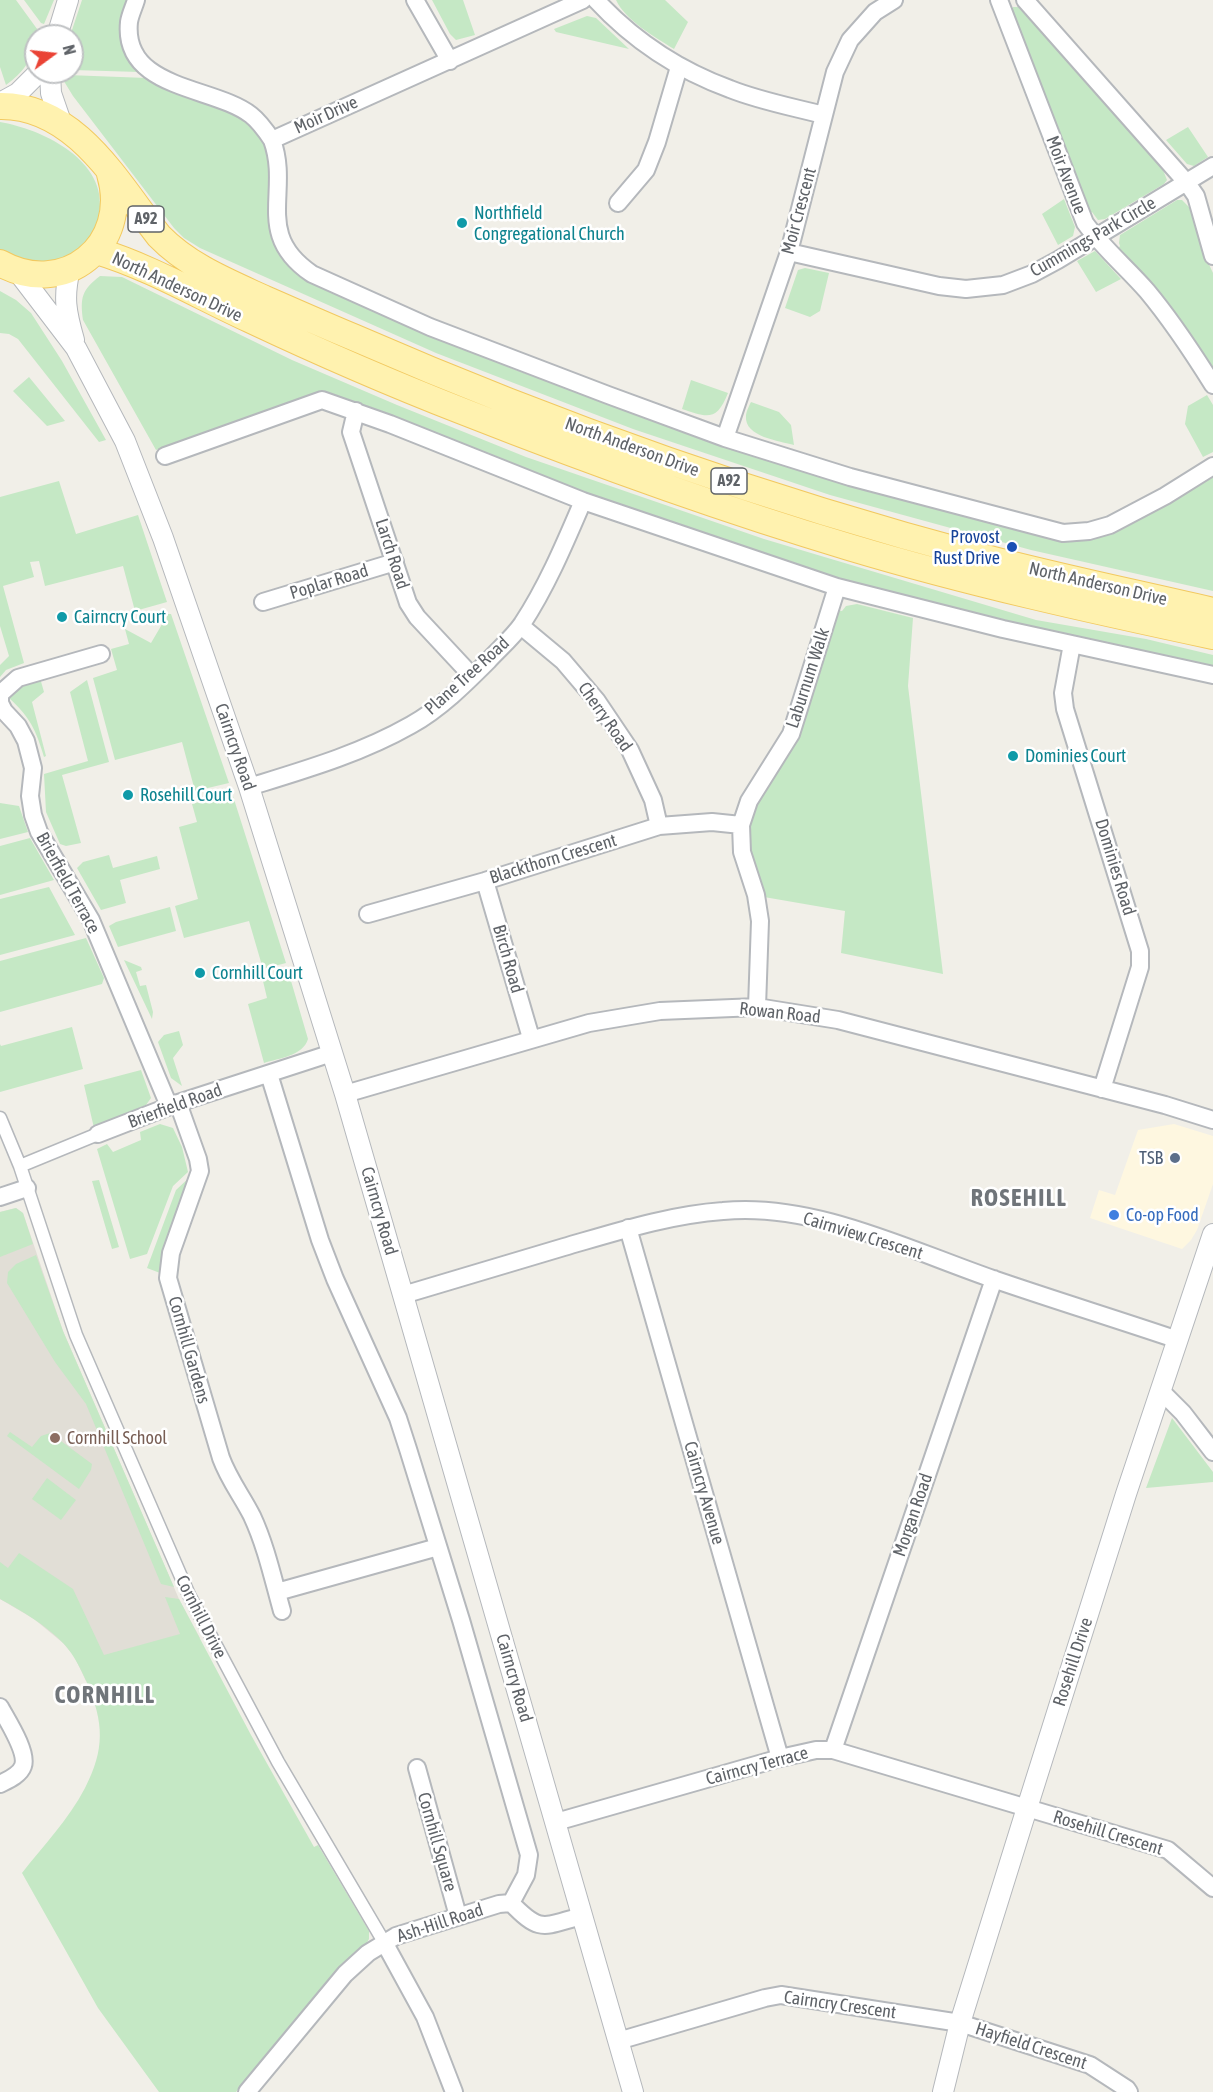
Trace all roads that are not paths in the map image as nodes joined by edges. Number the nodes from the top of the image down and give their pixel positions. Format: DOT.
graph roads {
  1 [pos="68,0"];
  2 [pos="136,0"];
  3 [pos="415,0"];
  4 [pos="583,0"];
  5 [pos="596,0"];
  6 [pos="894,0"];
  7 [pos="999,0"];
  8 [pos="1025,0"];
  9 [pos="61,24"];
  10 [pos="450,61"];
  11 [pos="679,67"];
  12 [pos="27,84"];
  13 [pos="51,84"];
  14 [pos="0,105"];
  15 [pos="823,116"];
  16 [pos="62,125"];
  17 [pos="272,140"];
  18 [pos="1213,166"];
  19 [pos="108,168"];
  20 [pos="1187,183"];
  21 [pos="618,203"];
  22 [pos="1095,237"];
  23 [pos="97,251"];
  24 [pos="789,252"];
  25 [pos="1213,256"];
  26 [pos="9,268"];
  27 [pos="70,269"];
  28 [pos="76,348"];
  29 [pos="1213,385"];
  30 [pos="356,411"];
  31 [pos="725,438"];
  32 [pos="165,456"];
  33 [pos="1213,466"];
  34 [pos="583,501"];
  35 [pos="394,562"];
  36 [pos="837,586"];
  37 [pos="263,602"];
  38 [pos="1213,611"];
  39 [pos="521,626"];
  40 [pos="1213,636"];
  41 [pos="1072,644"];
  42 [pos="101,654"];
  43 [pos="1213,675"];
  44 [pos="472,676"];
  45 [pos="249,787"];
  46 [pos="741,825"];
  47 [pos="659,826"];
  48 [pos="485,881"];
  49 [pos="368,914"];
  50 [pos="757,1007"];
  51 [pos="531,1038"];
  52 [pos="332,1053"];
  53 [pos="269,1074"];
  54 [pos="1101,1089"];
  55 [pos="345,1094"];
  56 [pos="173,1105"];
  57 [pos="0,1118"];
  58 [pos="1213,1120"];
  59 [pos="98,1134"];
  60 [pos="20,1166"];
  61 [pos="27,1188"];
  62 [pos="0,1197"];
  63 [pos="628,1228"];
  64 [pos="1213,1234"];
  65 [pos="994,1279"];
  66 [pos="403,1295"];
  67 [pos="1178,1340"];
  68 [pos="1161,1391"];
  69 [pos="1213,1452"];
  70 [pos="438,1547"];
  71 [pos="277,1592"];
  72 [pos="282,1611"];
  73 [pos="0,1707"];
  74 [pos="833,1750"];
  75 [pos="780,1758"];
  76 [pos="417,1768"];
  77 [pos="0,1784"];
  78 [pos="1027,1808"];
  79 [pos="556,1822"];
  80 [pos="1213,1888"];
  81 [pos="511,1902"];
  82 [pos="458,1916"];
  83 [pos="582,1916"];
  84 [pos="384,1942"];
  85 [pos="960,2023"];
  86 [pos="618,2041"];
  87 [pos="247,2092"];
  88 [pos="454,2092"];
  89 [pos="633,2092"];
  90 [pos="944,2092"];
  91 [pos="1129,2092"];
  1 -- 9 [label="street"];
  2 -- 17 [label="street, Moir Drive"];
  3 -- 10 [label="street"];
  4 -- 10 [label="street, Moir Drive"];
  5 -- 11 [label="street"];
  6 -- 15 [label="street, Moir Crescent"];
  7 -- 22 [label="street, Moir Avenue"];
  8 -- 20 [label="street"];
  10 -- 17 [label="street, Moir Drive"];
  11 -- 15 [label="street"];
  11 -- 21 [label="street"];
  12 -- 14 [label="street"];
  13 -- 16 [label="street"];
  14 -- 16 [label="main road, A92"];
  15 -- 24 [label="street, Moir Crescent"];
  16 -- 19 [label="main road, A92"];
  17 -- 31 [label="street"];
  18 -- 20 [label="street, Cummings Park Circle"];
  19 -- 23 [label="main road, A92"];
  19 -- 38 [label="main road, North Anderson Drive / A92"];
  20 -- 22 [label="street, Cummings Park Circle"];
  20 -- 25 [label="street"];
  22 -- 24 [label="street, Cummings Park Circle"];
  22 -- 29 [label="street, Moir Avenue"];
  23 -- 27 [label="main road, A92"];
  23 -- 40 [label="main road, North Anderson Drive / A92"];
  24 -- 31 [label="street, Moir Crescent"];
  26 -- 27 [label="main road, A92"];
  26 -- 28 [label="street, Cairncry Road"];
  27 -- 28 [label="street, Cairncry Road"];
  28 -- 45 [label="street, Cairncry Road"];
  30 -- 32 [label="street"];
  30 -- 34 [label="street"];
  30 -- 35 [label="street, Larch Road"];
  31 -- 33 [label="street"];
  34 -- 36 [label="street"];
  34 -- 39 [label="street, Plane Tree Road"];
  35 -- 37 [label="street, Poplar Road"];
  35 -- 44 [label="street, Larch Road"];
  36 -- 41 [label="street"];
  36 -- 46 [label="street, Laburnum Walk"];
  39 -- 44 [label="street, Plane Tree Road"];
  39 -- 47 [label="street, Cherry Road"];
  41 -- 43 [label="street"];
  41 -- 54 [label="street, Dominies Road"];
  42 -- 56 [label="street, Brierfield Terrace"];
  44 -- 45 [label="street, Plane Tree Road"];
  45 -- 52 [label="street, Cairncry Road"];
  46 -- 47 [label="street, Blackthorn Crescent"];
  46 -- 50 [label="street, Laburnum Walk"];
  47 -- 48 [label="street, Blackthorn Crescent"];
  48 -- 49 [label="street, Blackthorn Crescent"];
  48 -- 51 [label="street, Birch Road"];
  50 -- 51 [label="street, Rowan Road"];
  50 -- 54 [label="street, Rowan Road"];
  51 -- 55 [label="street, Rowan Road"];
  52 -- 53 [label="street, Brierfield Road"];
  52 -- 55 [label="street, Cairncry Road"];
  53 -- 56 [label="street, Brierfield Road"];
  53 -- 70 [label="street, Cairncry Road"];
  54 -- 58 [label="street, Rowan Road"];
  55 -- 66 [label="street, Cairncry Road"];
  56 -- 59 [label="street, Brierfield Road"];
  56 -- 71 [label="street, Cornhill Gardens"];
  57 -- 60 [label="street, Cornhill Drive"];
  59 -- 60 [label="street, Brierfield Road"];
  60 -- 61 [label="street, Cornhill Drive"];
  61 -- 62 [label="street"];
  61 -- 84 [label="street, Cornhill Drive"];
  63 -- 65 [label="street, Cairnview Crescent"];
  63 -- 66 [label="street, Cairnview Crescent"];
  63 -- 75 [label="street, Cairncry Avenue"];
  64 -- 67 [label="street, Rosehill Drive"];
  65 -- 67 [label="street, Cairnview Crescent"];
  65 -- 74 [label="street, Morgan Road"];
  66 -- 79 [label="street, Cairncry Road"];
  67 -- 68 [label="street, Rosehill Drive"];
  68 -- 69 [label="street"];
  68 -- 78 [label="street, Rosehill Drive"];
  70 -- 71 [label="street"];
  70 -- 81 [label="street, Cairncry Road"];
  71 -- 72 [label="street, Cornhill Gardens"];
  73 -- 77 [label="street"];
  74 -- 75 [label="street, Cairncry Terrace"];
  74 -- 78 [label="street, Cairncry Terrace"];
  75 -- 79 [label="street, Cairncry Terrace"];
  76 -- 82 [label="street, Cornhill Square"];
  78 -- 80 [label="street, Rosehill Crescent"];
  78 -- 85 [label="street, Rosehill Drive"];
  79 -- 83 [label="street, Cairncry Road"];
  81 -- 82 [label="street, Ash-Hill Road"];
  81 -- 83 [label="street"];
  82 -- 84 [label="street, Ash-Hill Road"];
  83 -- 86 [label="street, Cairncry Road"];
  84 -- 87 [label="street, Ash-Hill Road"];
  84 -- 88 [label="street, Cornhill Drive"];
  85 -- 86 [label="street, Cairncry Crescent"];
  85 -- 90 [label="street, Rosehill Drive"];
  85 -- 91 [label="street, Hayfield Crescent"];
  86 -- 89 [label="street, Cairncry Road"];
}
